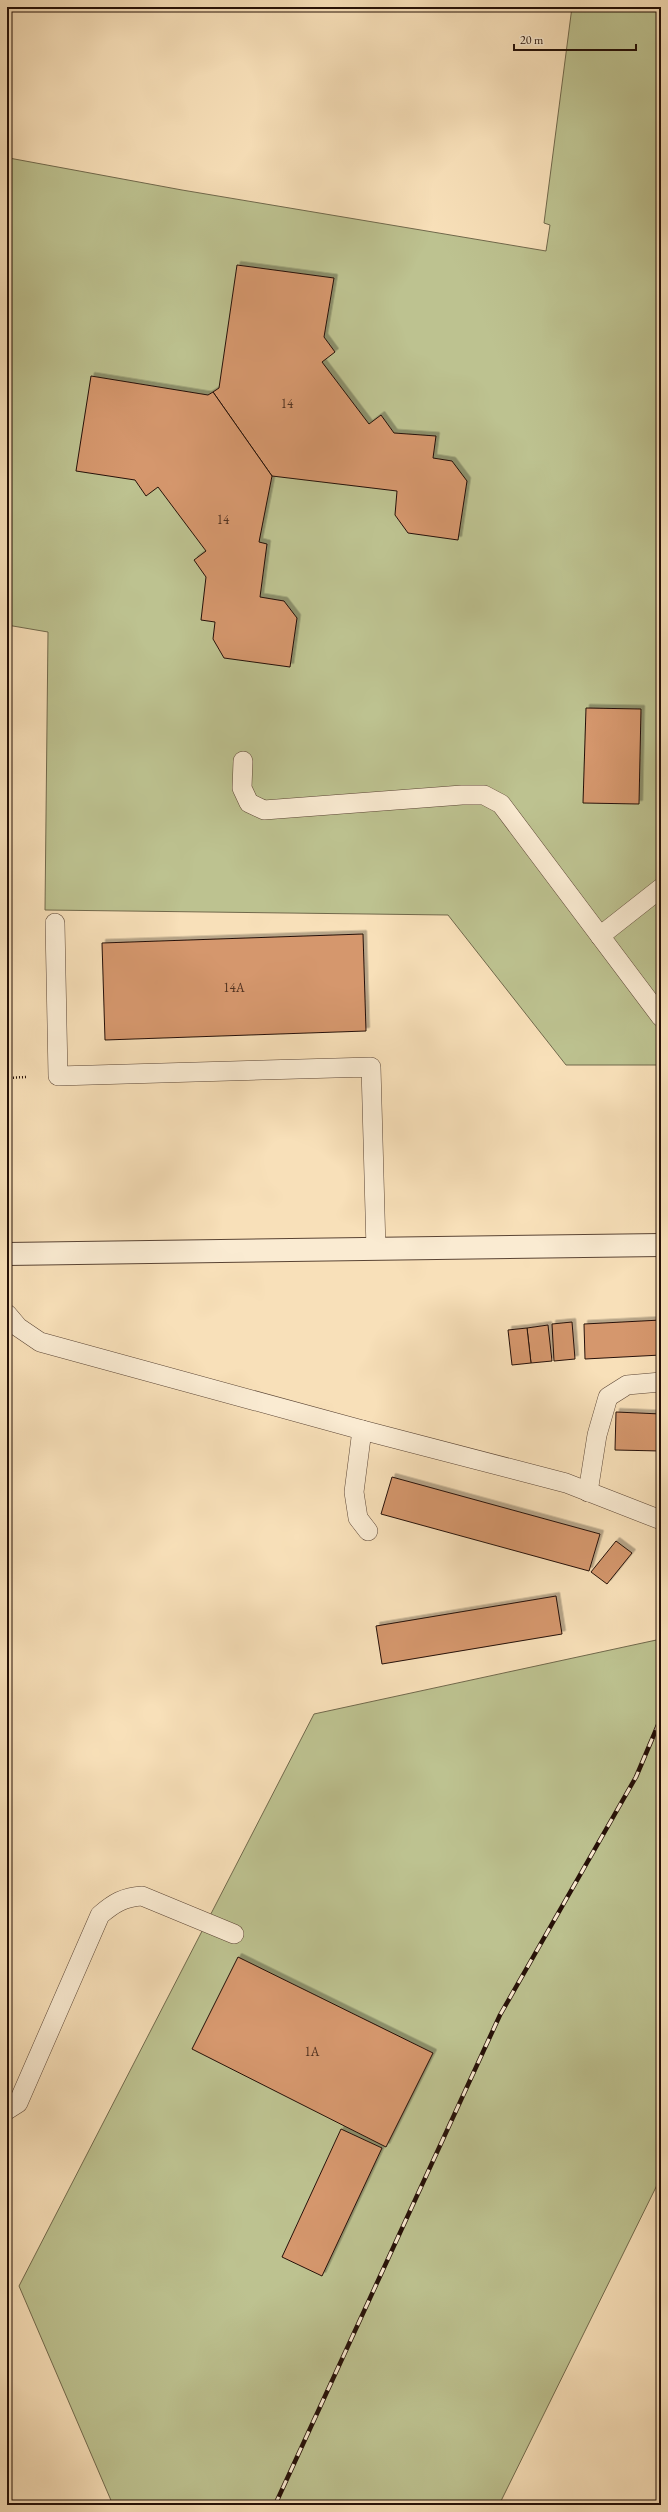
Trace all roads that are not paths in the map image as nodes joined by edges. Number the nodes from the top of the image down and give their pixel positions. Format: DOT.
graph roads {
  1 [pos="243,761"];
  2 [pos="661,888"];
  3 [pos="55,923"];
  4 [pos="600,936"];
  5 [pos="661,1017"];
  6 [pos="661,1245"];
  7 [pos="376,1249"];
  8 [pos="7,1254"];
  9 [pos="7,1314"];
  10 [pos="661,1382"];
  11 [pos="362,1430"];
  12 [pos="588,1492"];
  13 [pos="661,1520"];
  14 [pos="368,1531"];
  15 [pos="234,1934"];
  16 [pos="7,2110"];
  1 -- 4 [label="lane"];
  2 -- 4 [label="lane"];
  3 -- 7 [label="lane"];
  4 -- 5 [label="lane"];
  6 -- 7 [label="street"];
  7 -- 8 [label="street"];
  9 -- 11 [label="lane"];
  10 -- 12 [label="lane"];
  11 -- 12 [label="lane"];
  11 -- 14 [label="lane"];
  12 -- 13 [label="lane"];
  15 -- 16 [label="lane"];
}
